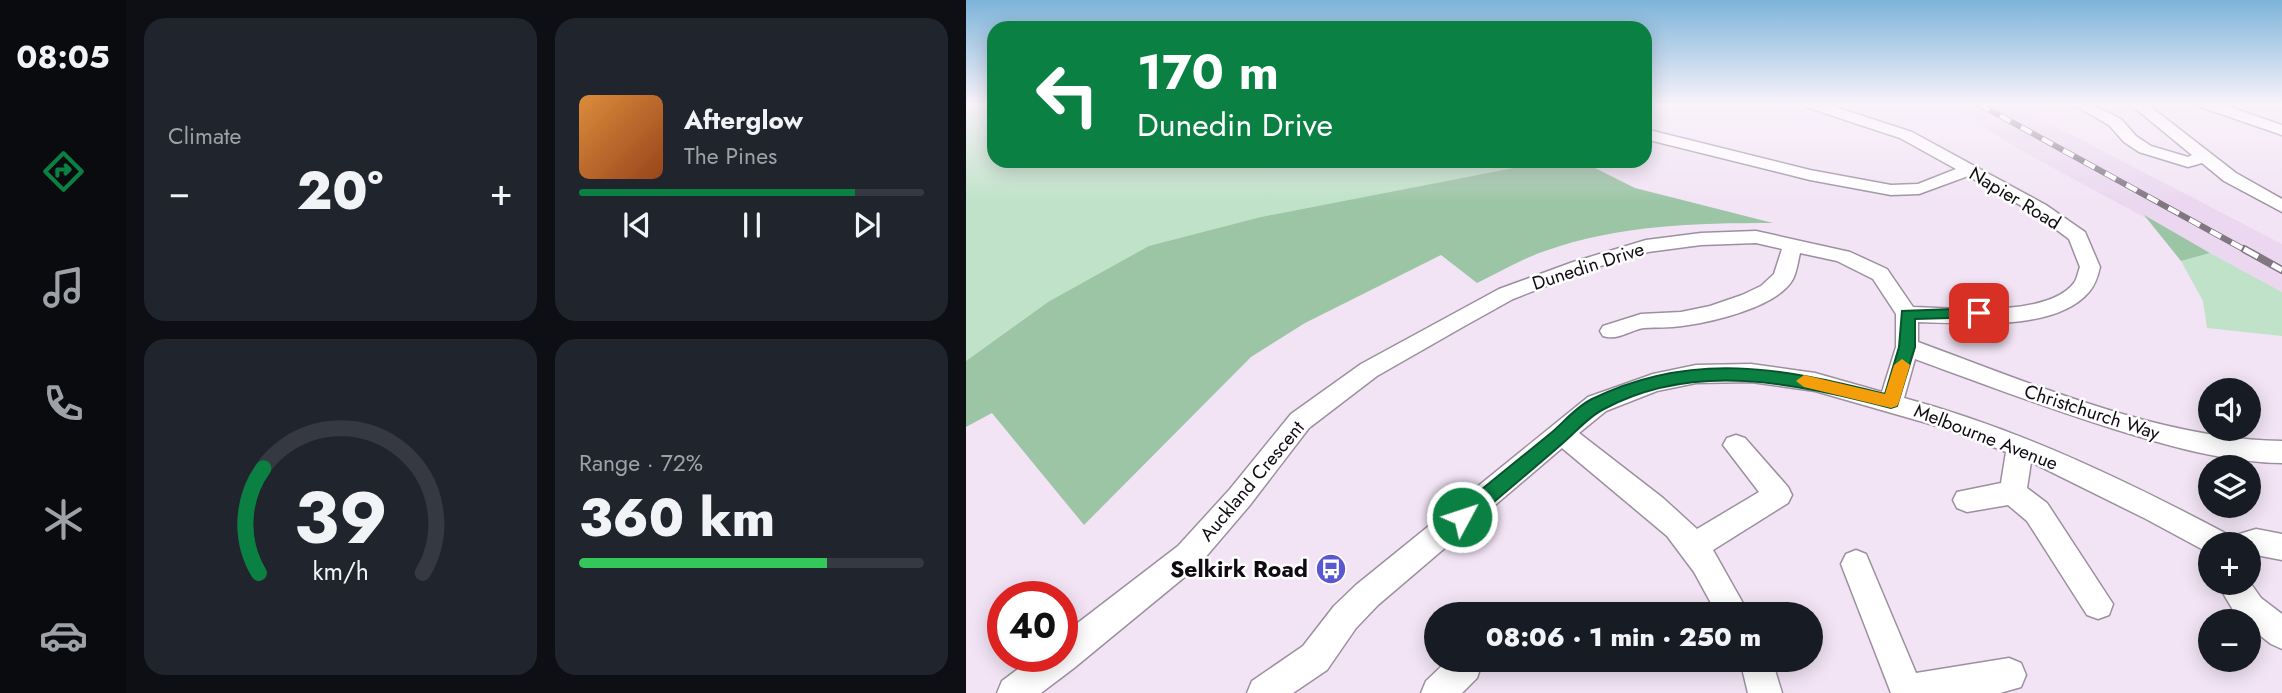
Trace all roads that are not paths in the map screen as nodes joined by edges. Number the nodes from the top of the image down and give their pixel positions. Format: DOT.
graph roads {
  1 [pos="1655,136"];
  2 [pos="1908,136"];
  3 [pos="2128,136"];
  4 [pos="2178,136"];
  5 [pos="2204,158"];
  6 [pos="1968,170"];
  7 [pos="2282,207"];
  8 [pos="1793,243"];
  9 [pos="1907,314"];
  10 [pos="1453,323"];
  11 [pos="1611,331"];
  12 [pos="1907,347"];
  13 [pos="1891,402"];
  14 [pos="1562,433"];
  15 [pos="1736,445"];
  16 [pos="2020,447"];
  17 [pos="2282,452"];
  18 [pos="2013,493"];
  19 [pos="1967,500"];
  20 [pos="2198,533"];
  21 [pos="2261,543"];
  22 [pos="1693,547"];
  23 [pos="2282,547"];
  24 [pos="1856,565"];
  25 [pos="2240,595"];
  26 [pos="1727,602"];
  27 [pos="2098,604"];
  28 [pos="2282,633"];
  29 [pos="1078,643"];
  30 [pos="1041,672"];
  31 [pos="1459,672"];
  32 [pos="1759,672"];
  33 [pos="2009,675"];
  34 [pos="1908,692"];
  35 [pos="1014,693"];
  36 [pos="1264,693"];
  37 [pos="1438,693"];
  38 [pos="1765,693"];
  1 -- 6 [label="street"];
  2 -- 6 [label="street, Napier Road"];
  3 -- 5 [label="street"];
  4 -- 5 [label="street"];
  5 -- 7 [label="street"];
  6 -- 9 [label="street, Napier Road"];
  8 -- 9 [label="street, Dunedin Drive"];
  8 -- 10 [label="street, Dunedin Drive"];
  8 -- 11 [label="street"];
  9 -- 12 [label="street"];
  10 -- 29 [label="street, Auckland Crescent"];
  12 -- 13 [label="street"];
  12 -- 17 [label="street, Christchurch Way"];
  13 -- 14 [label="street, Melbourne Avenue"];
  13 -- 16 [label="street, Melbourne Avenue"];
  14 -- 22 [label="street"];
  14 -- 36 [label="street, Melbourne Avenue"];
  15 -- 22 [label="street"];
  16 -- 18 [label="street"];
  16 -- 20 [label="street, Melbourne Avenue"];
  18 -- 19 [label="street"];
  18 -- 27 [label="street"];
  21 -- 23 [label="street"];
  22 -- 26 [label="street"];
  24 -- 34 [label="street"];
  25 -- 28 [label="street"];
  30 -- 35 [label="street, Auckland Crescent"];
  31 -- 37 [label="street"];
  32 -- 38 [label="street"];
  33 -- 34 [label="street"];
}
